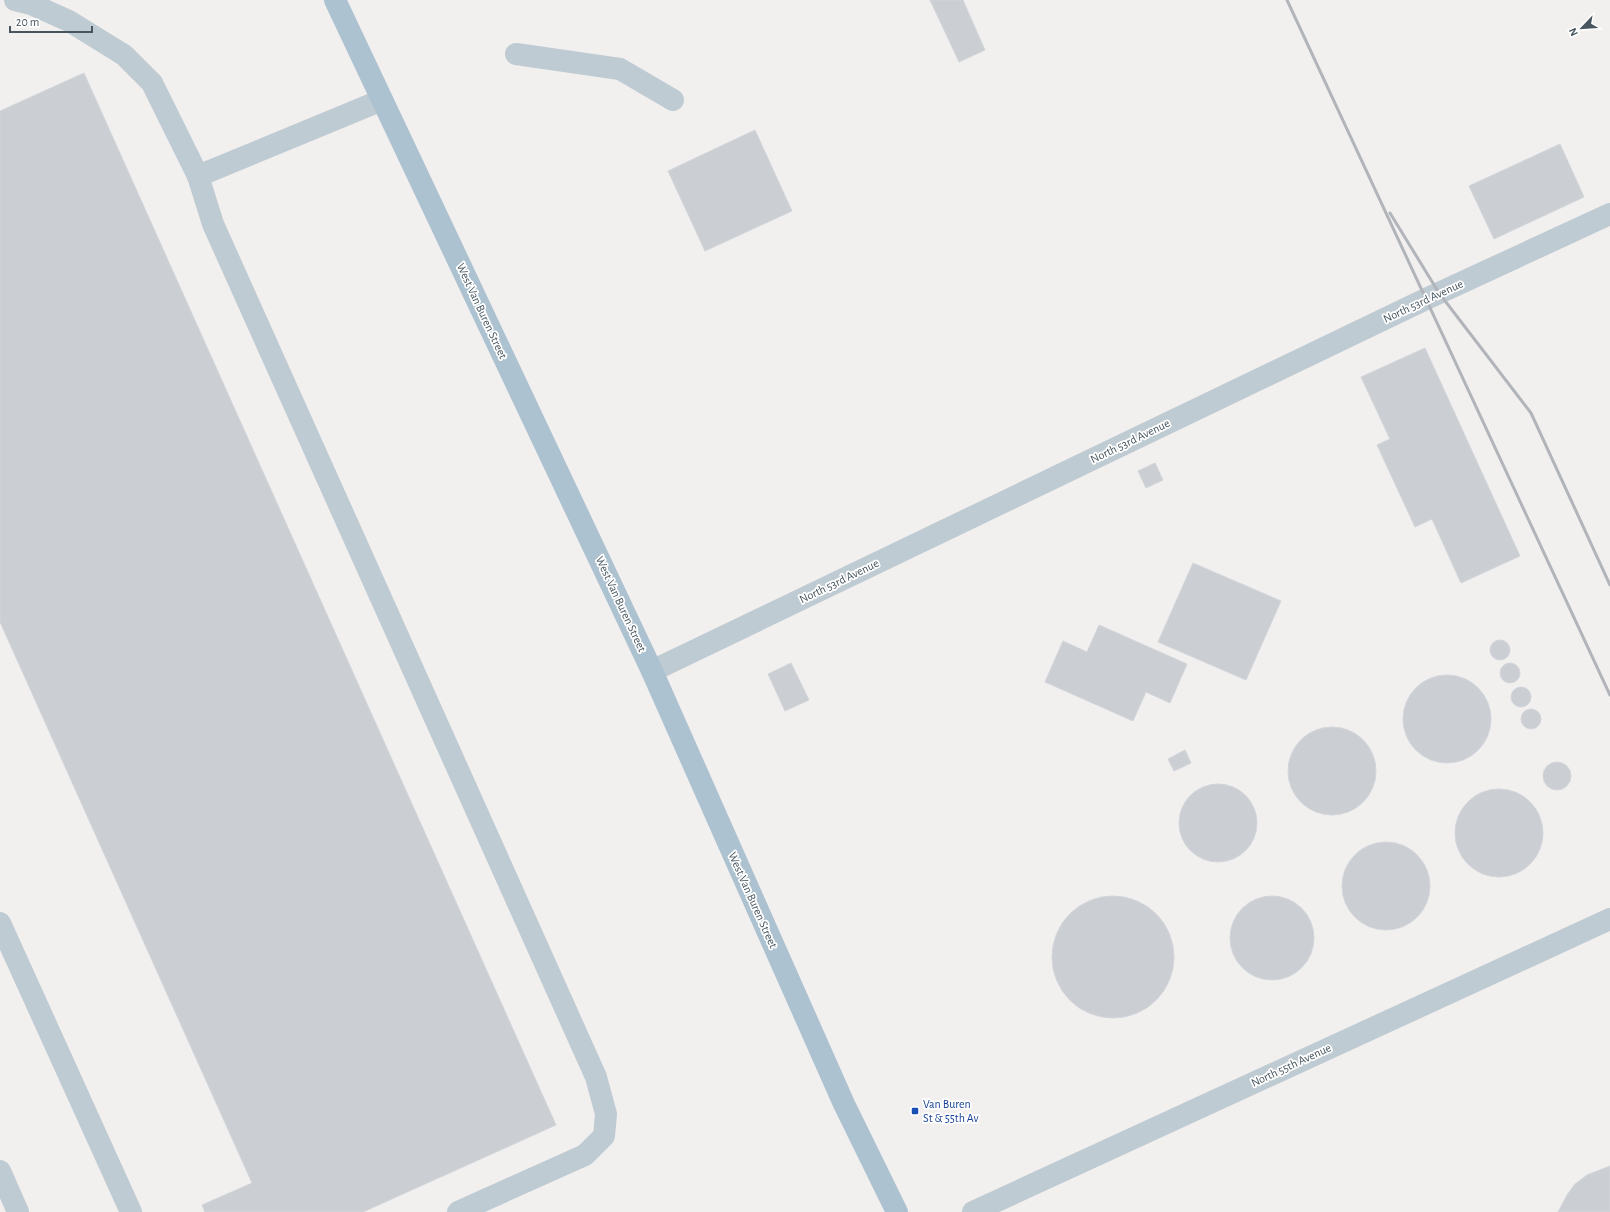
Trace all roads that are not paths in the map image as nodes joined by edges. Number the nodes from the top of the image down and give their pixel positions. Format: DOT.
graph roads {
  1 [pos="15,0"];
  2 [pos="335,0"];
  3 [pos="516,54"];
  4 [pos="382,100"];
  5 [pos="673,100"];
  6 [pos="198,176"];
  7 [pos="1610,214"];
  8 [pos="652,671"];
  9 [pos="1610,919"];
  10 [pos="0,922"];
  11 [pos="0,1171"];
  12 [pos="18,1212"];
  13 [pos="131,1212"];
  14 [pos="458,1212"];
  15 [pos="897,1212"];
  16 [pos="973,1212"];
  1 -- 6 [label="street"];
  2 -- 4 [label="main road, West Van Buren Street"];
  3 -- 5 [label="street"];
  4 -- 6 [label="street"];
  4 -- 8 [label="main road, West Van Buren Street"];
  6 -- 14 [label="street"];
  7 -- 8 [label="street, North 53rd Avenue"];
  8 -- 15 [label="main road, West Van Buren Street"];
  9 -- 16 [label="street, North 55th Avenue"];
  10 -- 13 [label="street"];
  11 -- 12 [label="street"];
}
